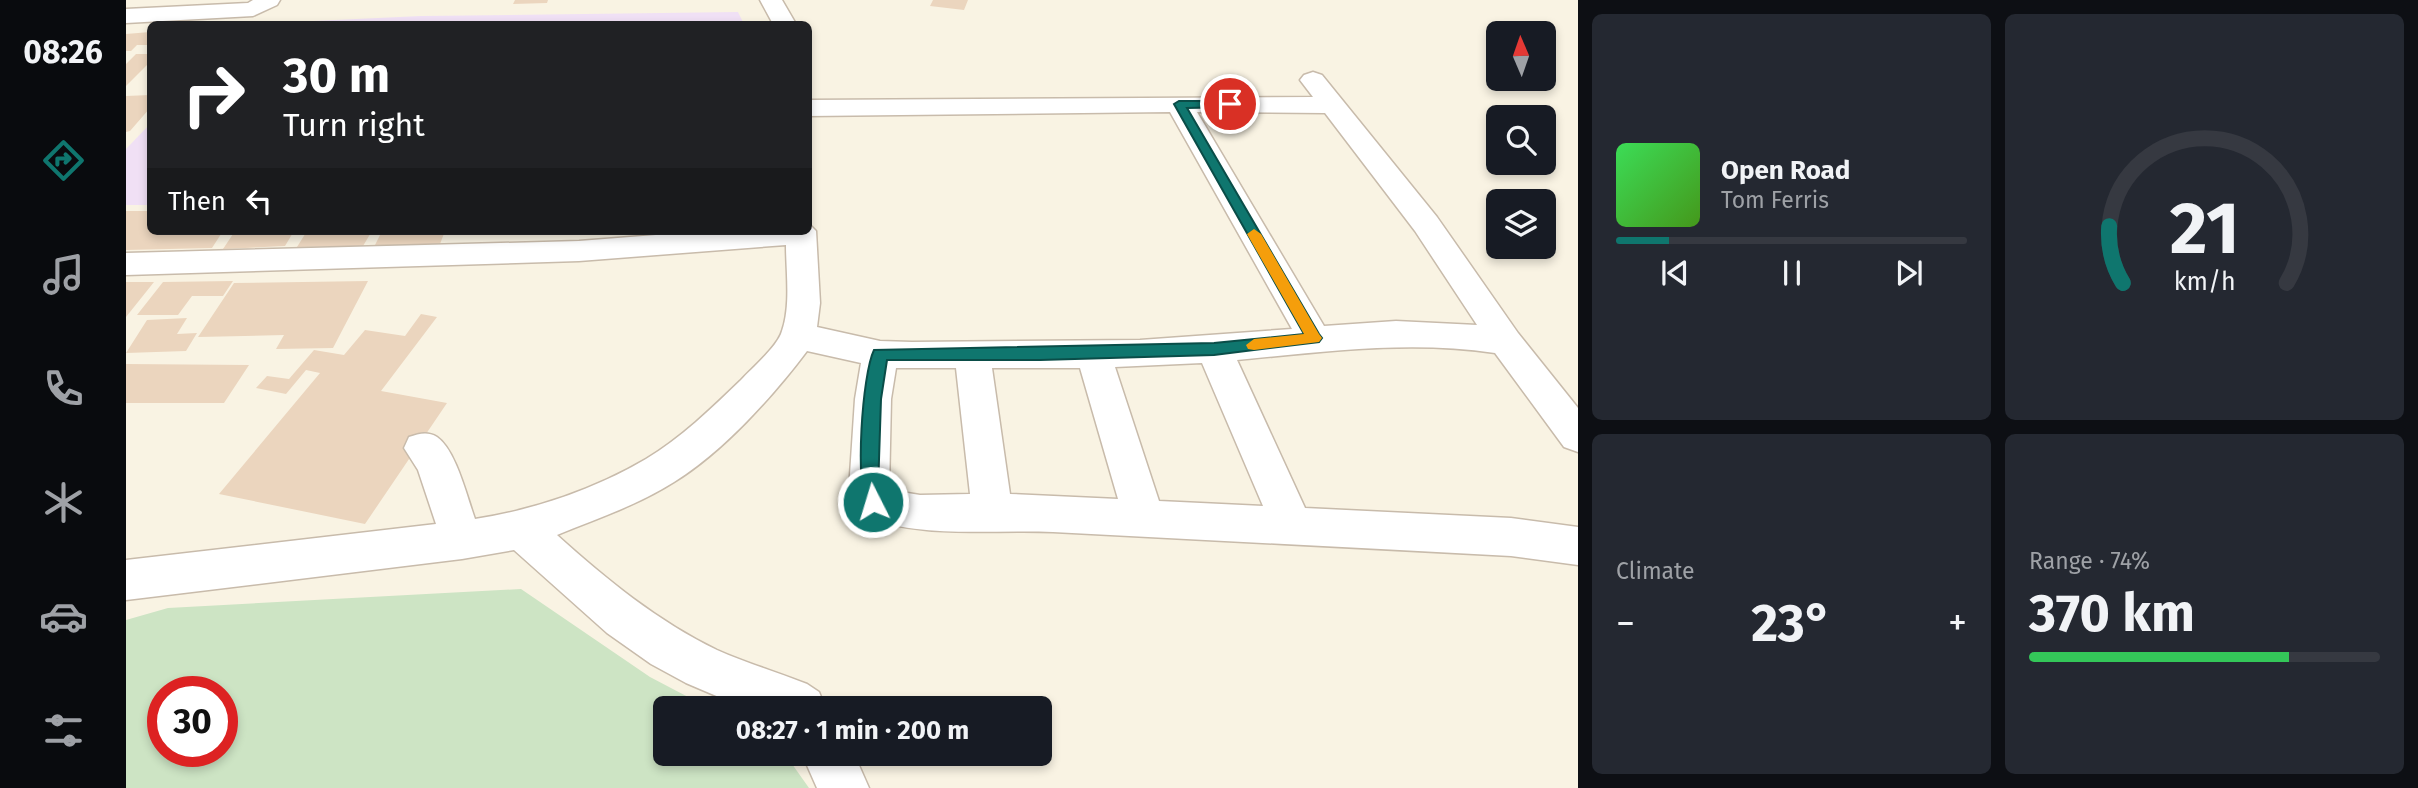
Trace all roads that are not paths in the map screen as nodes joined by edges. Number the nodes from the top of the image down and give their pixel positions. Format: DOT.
graph roads {
  1 [pos="270,0"];
  2 [pos="771,0"];
  3 [pos="126,16"];
  4 [pos="782,21"];
  5 [pos="1313,80"];
  6 [pos="1179,104"];
  7 [pos="1332,105"];
  8 [pos="812,108"];
  9 [pos="776,235"];
  10 [pos="801,235"];
  11 [pos="126,264"];
  12 [pos="799,336"];
  13 [pos="1314,338"];
  14 [pos="1506,342"];
  15 [pos="1214,349"];
  16 [pos="1093,353"];
  17 [pos="880,354"];
  18 [pos="972,355"];
  19 [pos="1578,436"];
  20 [pos="423,448"];
  21 [pos="992,511"];
  22 [pos="1144,519"];
  23 [pos="1292,526"];
  24 [pos="522,530"];
  25 [pos="462,540"];
  26 [pos="1578,547"];
  27 [pos="126,580"];
  28 [pos="777,696"];
  29 [pos="833,766"];
  30 [pos="844,788"];
  1 -- 3 [label="street"];
  2 -- 4 [label="street"];
  5 -- 7 [label="street"];
  6 -- 7 [label="street"];
  6 -- 8 [label="street"];
  6 -- 13 [label="street"];
  7 -- 14 [label="street"];
  9 -- 11 [label="street"];
  10 -- 12 [label="street"];
  12 -- 17 [label="street"];
  12 -- 24 [label="street"];
  13 -- 14 [label="street"];
  13 -- 15 [label="street"];
  14 -- 19 [label="street"];
  15 -- 16 [label="street"];
  15 -- 23 [label="street"];
  16 -- 18 [label="street"];
  16 -- 22 [label="street"];
  17 -- 18 [label="street"];
  17 -- 21 [label="street"];
  18 -- 21 [label="street"];
  20 -- 25 [label="street"];
  21 -- 22 [label="street"];
  22 -- 23 [label="street"];
  23 -- 26 [label="street"];
  24 -- 25 [label="street"];
  24 -- 28 [label="street"];
  25 -- 27 [label="street"];
  29 -- 30 [label="street"];
}
